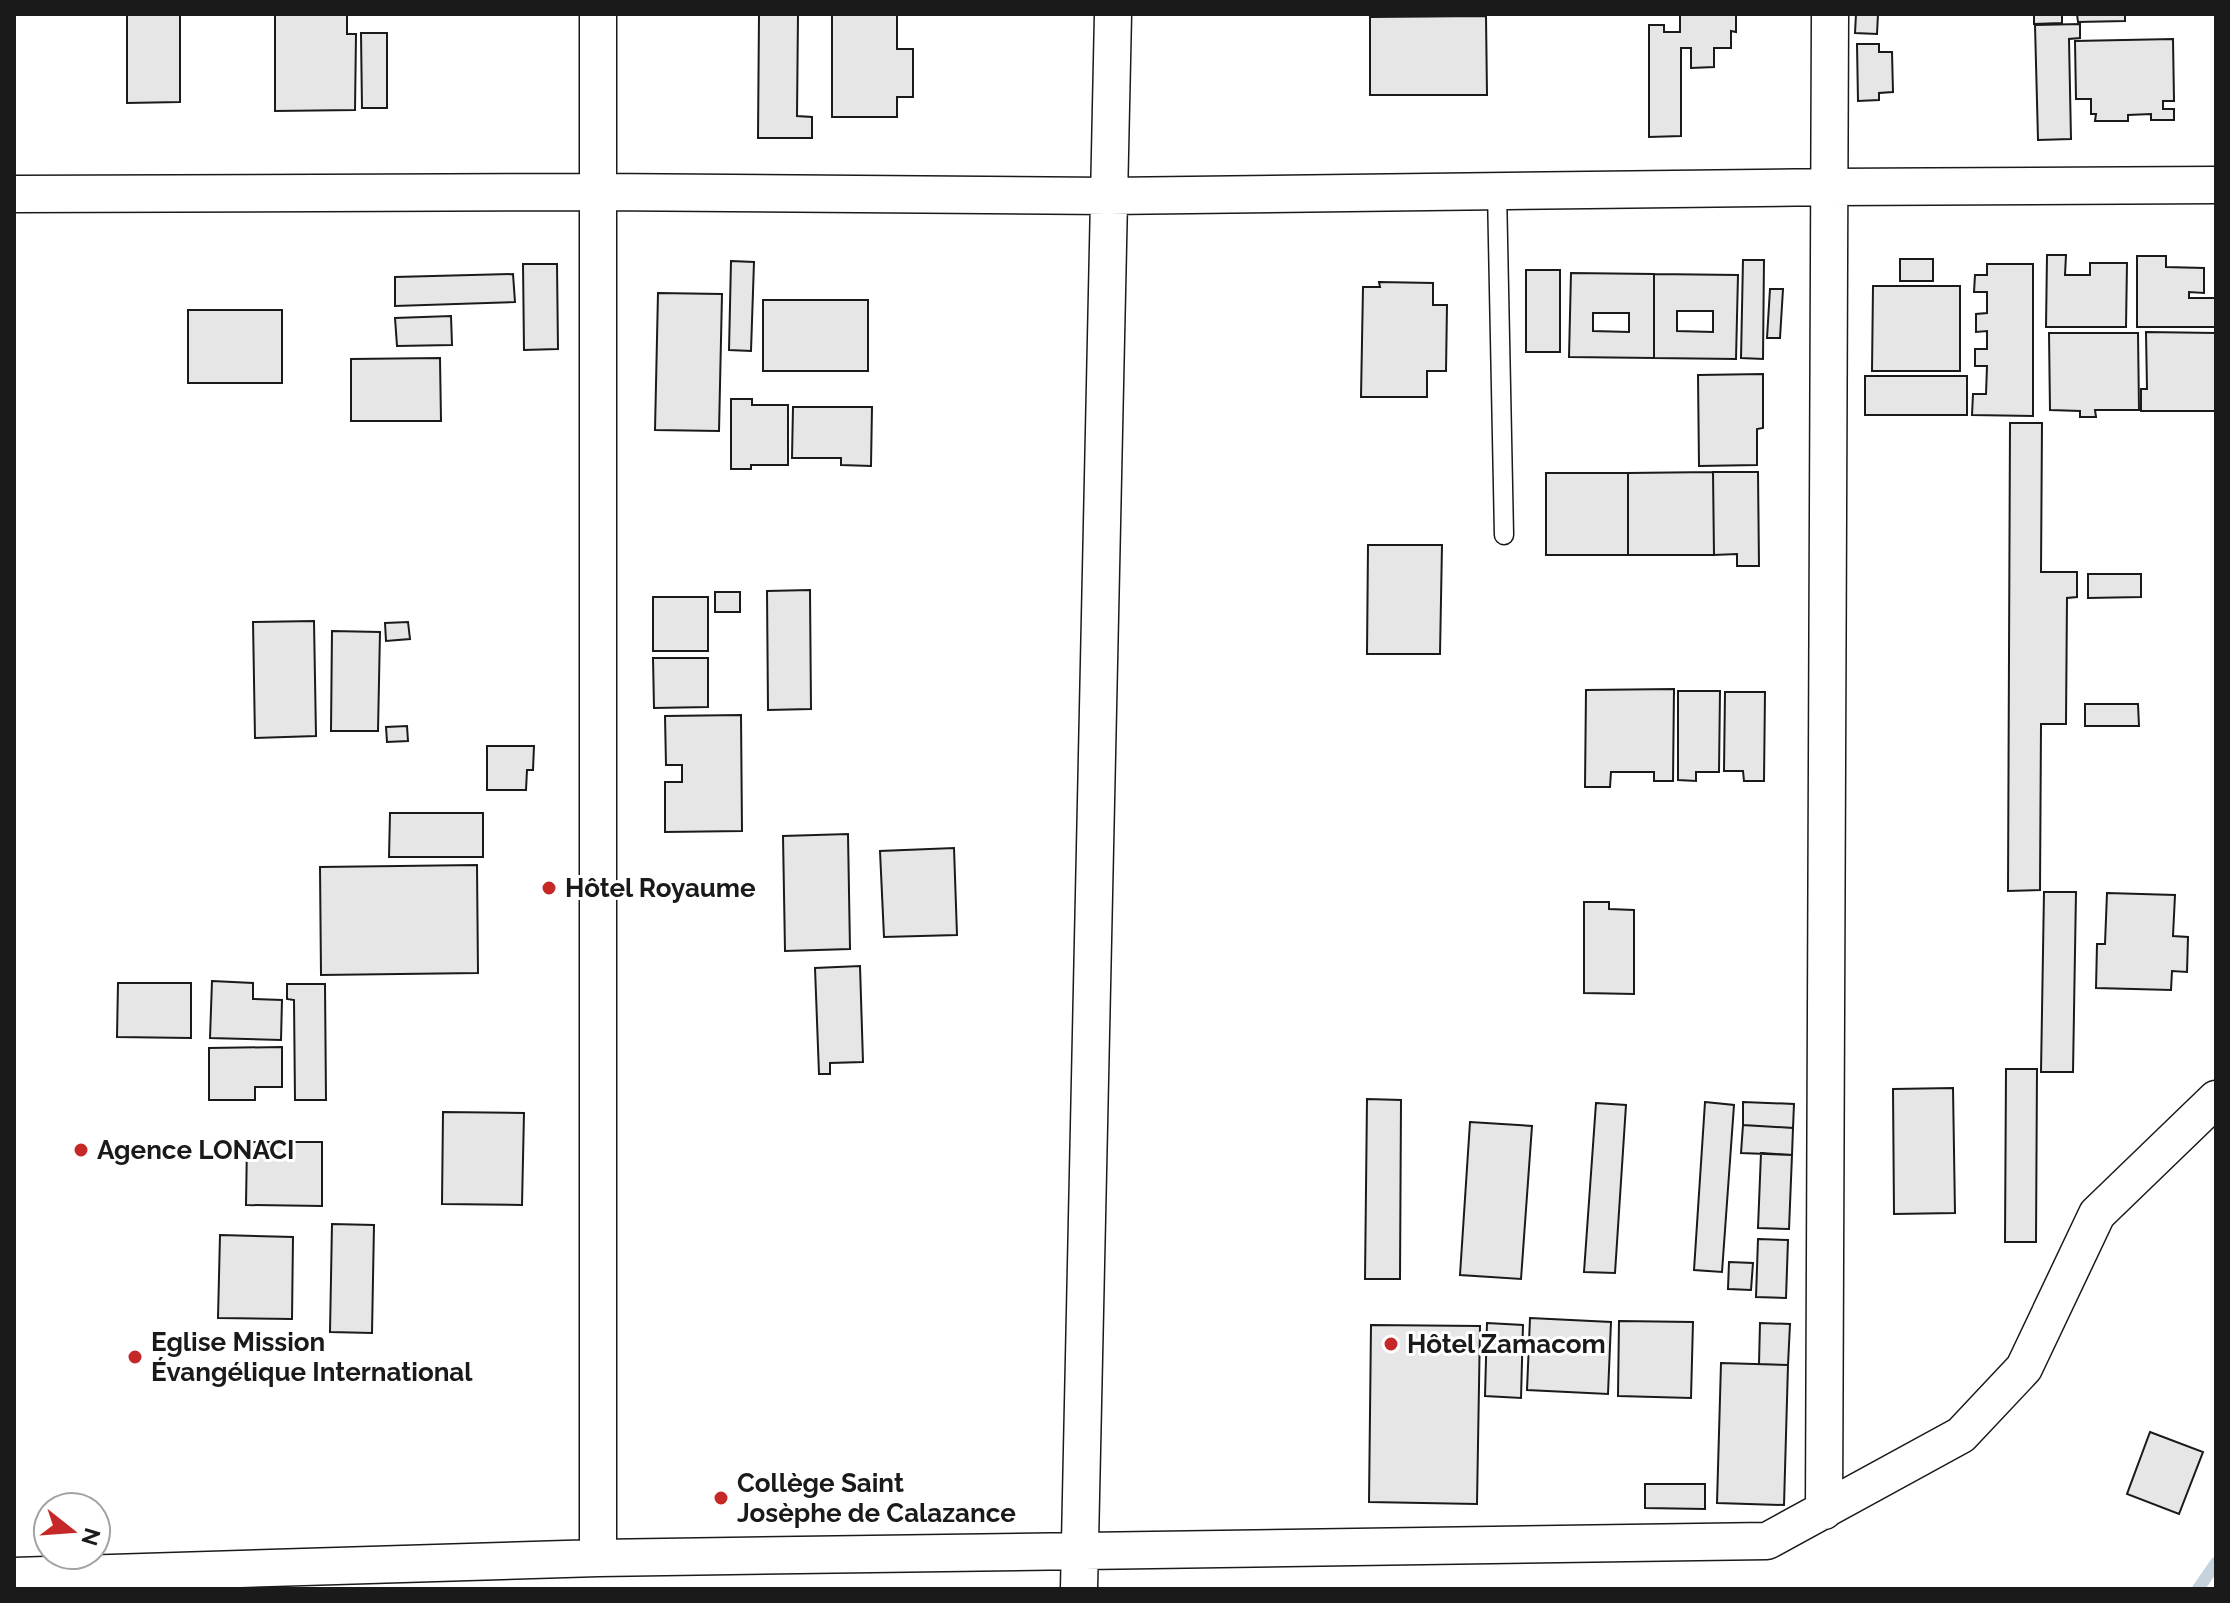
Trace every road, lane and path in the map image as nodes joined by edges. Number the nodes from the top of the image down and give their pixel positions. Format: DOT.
graph roads {
  1 [pos="598,14"];
  2 [pos="1113,14"];
  3 [pos="1830,14"];
  4 [pos="2216,185"];
  5 [pos="1831,187"];
  6 [pos="1497,191"];
  7 [pos="596,192"];
  8 [pos="14,194"];
  9 [pos="1109,196"];
  10 [pos="1504,535"];
  11 [pos="2216,1099"];
  12 [pos="1824,1511"];
  13 [pos="1080,1549"];
  14 [pos="598,1558"];
  15 [pos="14,1576"];
  16 [pos="1079,1589"];
  1 -- 7 [label="street"];
  2 -- 9 [label="street"];
  3 -- 5 [label="street"];
  4 -- 5 [label="street"];
  5 -- 6 [label="street"];
  5 -- 12 [label="street"];
  6 -- 9 [label="street"];
  6 -- 10 [label="lane"];
  7 -- 8 [label="street"];
  7 -- 9 [label="street"];
  7 -- 14 [label="street"];
  9 -- 13 [label="street"];
  11 -- 12 [label="street"];
  12 -- 13 [label="street"];
  13 -- 14 [label="street"];
  13 -- 16 [label="street"];
  14 -- 15 [label="street"];
}
